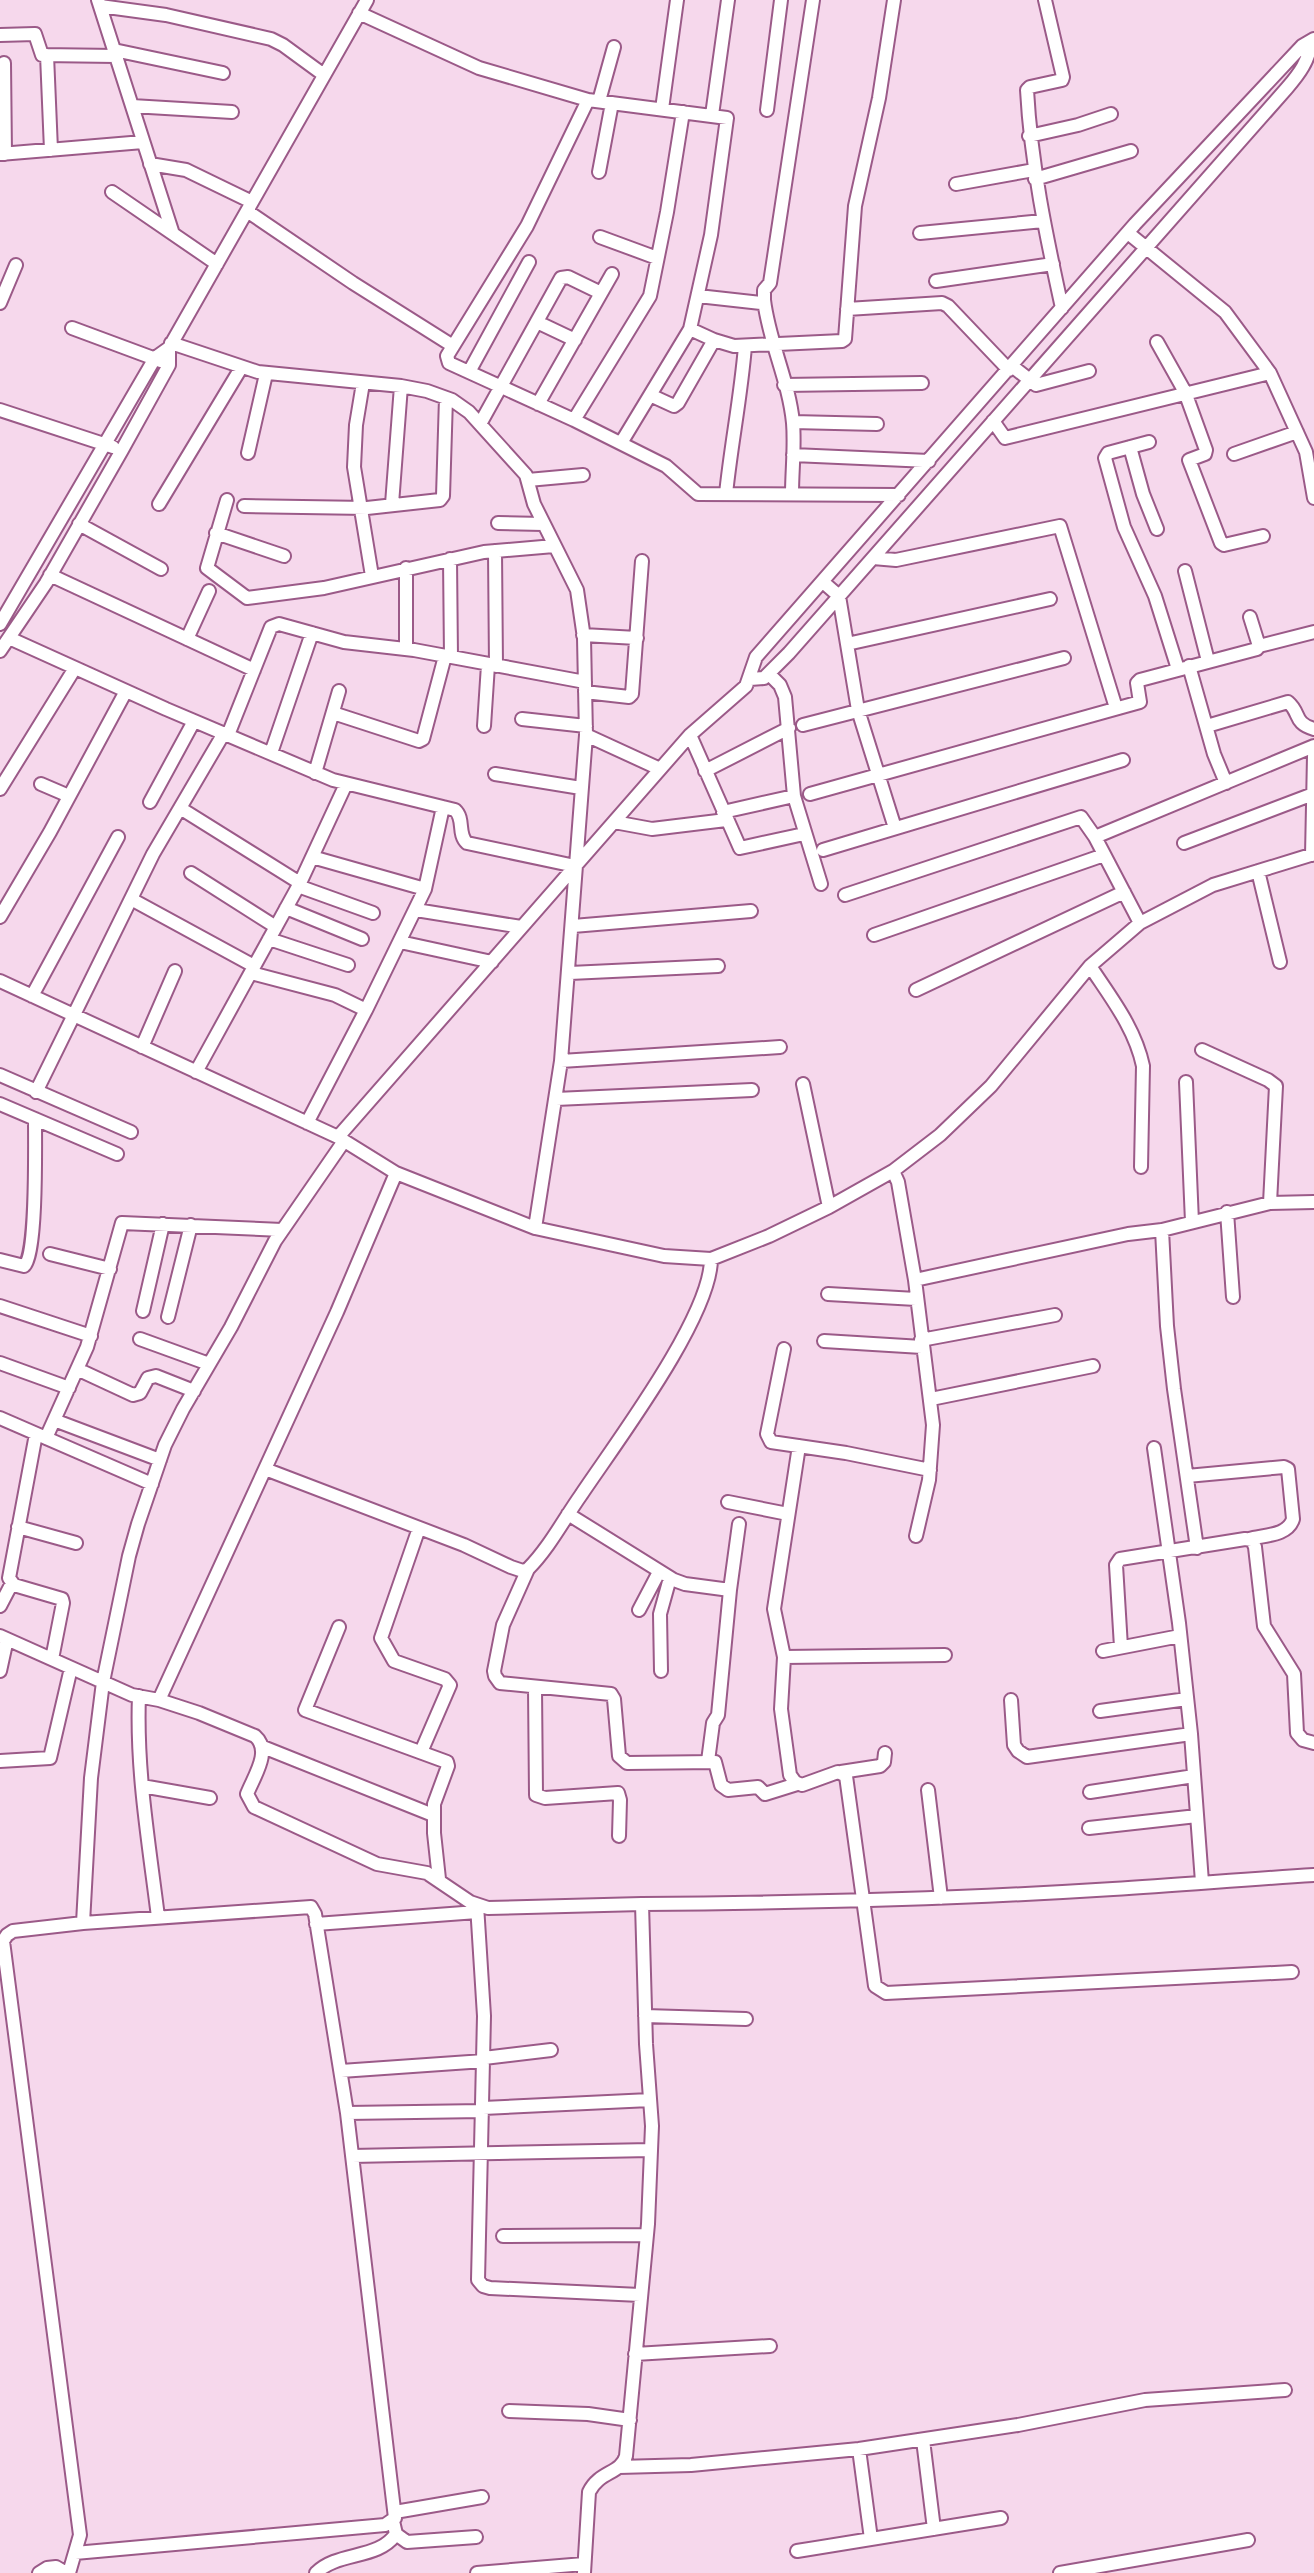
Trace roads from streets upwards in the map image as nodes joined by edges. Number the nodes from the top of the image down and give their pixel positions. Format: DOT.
graph roads {
  1 [pos="367,0"];
  2 [pos="677,0"];
  3 [pos="728,0"];
  4 [pos="781,0"];
  5 [pos="813,0"];
  6 [pos="894,0"];
  7 [pos="1045,0"];
  8 [pos="99,3"];
  9 [pos="359,13"];
  10 [pos="0,35"];
  11 [pos="614,47"];
  12 [pos="1312,50"];
  13 [pos="115,53"];
  14 [pos="47,55"];
  15 [pos="4,63"];
  16 [pos="223,73"];
  17 [pos="324,75"];
  18 [pos="593,101"];
  19 [pos="612,103"];
  20 [pos="132,106"];
  21 [pos="662,109"];
  22 [pos="767,110"];
  23 [pos="232,111"];
  24 [pos="683,112"];
  25 [pos="1111,114"];
  26 [pos="712,115"];
  27 [pos="1029,136"];
  28 [pos="143,142"];
  29 [pos="51,150"];
  30 [pos="1131,151"];
  31 [pos="2,154"];
  32 [pos="150,164"];
  33 [pos="599,172"];
  34 [pos="1035,174"];
  35 [pos="956,184"];
  36 [pos="112,192"];
  37 [pos="249,207"];
  38 [pos="1043,221"];
  39 [pos="920,233"];
  40 [pos="1128,233"];
  41 [pos="173,234"];
  42 [pos="600,237"];
  43 [pos="1145,247"];
  44 [pos="657,258"];
  45 [pos="529,261"];
  46 [pos="1053,264"];
  47 [pos="16,265"];
  48 [pos="214,269"];
  49 [pos="612,274"];
  50 [pos="936,281"];
  51 [pos="601,293"];
  52 [pos="698,296"];
  53 [pos="764,300"];
  54 [pos="0,303"];
  55 [pos="1062,308"];
  56 [pos="847,309"];
  57 [pos="537,322"];
  58 [pos="72,328"];
  59 [pos="690,329"];
  60 [pos="575,340"];
  61 [pos="714,340"];
  62 [pos="1157,342"];
  63 [pos="776,345"];
  64 [pos="170,346"];
  65 [pos="453,346"];
  66 [pos="745,346"];
  67 [pos="155,358"];
  68 [pos="169,365"];
  69 [pos="241,368"];
  70 [pos="1010,368"];
  71 [pos="1089,371"];
  72 [pos="469,372"];
  73 [pos="1270,373"];
  74 [pos="266,374"];
  75 [pos="1029,380"];
  76 [pos="363,383"];
  77 [pos="922,383"];
  78 [pos="784,385"];
  79 [pos="401,386"];
  80 [pos="501,388"];
  81 [pos="1185,393"];
  82 [pos="650,395"];
  83 [pos="446,398"];
  84 [pos="538,404"];
  85 [pos="0,410"];
  86 [pos="574,420"];
  87 [pos="993,421"];
  88 [pos="793,422"];
  89 [pos="480,424"];
  90 [pos="877,424"];
  91 [pos="1297,432"];
  92 [pos="1149,442"];
  93 [pos="621,443"];
  94 [pos="106,444"];
  95 [pos="1130,447"];
  96 [pos="122,450"];
  97 [pos="248,453"];
  98 [pos="1234,454"];
  99 [pos="793,455"];
  100 [pos="929,461"];
  101 [pos="583,475"];
  102 [pos="528,480"];
  103 [pos="726,494"];
  104 [pos="792,494"];
  105 [pos="899,495"];
  106 [pos="1314,498"];
  107 [pos="227,500"];
  108 [pos="159,504"];
  109 [pos="392,504"];
  110 [pos="244,506"];
  111 [pos="360,508"];
  112 [pos="498,523"];
  113 [pos="79,524"];
  114 [pos="543,524"];
  115 [pos="1157,529"];
  116 [pos="216,533"];
  117 [pos="1263,536"];
  118 [pos="554,546"];
  119 [pos="495,551"];
  120 [pos="284,556"];
  121 [pos="873,558"];
  122 [pos="450,559"];
  123 [pos="642,561"];
  124 [pos="162,569"];
  125 [pos="406,569"];
  126 [pos="1185,571"];
  127 [pos="50,575"];
  128 [pos="372,576"];
  129 [pos="823,582"];
  130 [pos="209,591"];
  131 [pos="839,596"];
  132 [pos="1050,600"];
  133 [pos="1250,617"];
  134 [pos="0,624"];
  135 [pos="1314,632"];
  136 [pos="312,633"];
  137 [pos="583,635"];
  138 [pos="9,638"];
  139 [pos="637,638"];
  140 [pos="187,639"];
  141 [pos="847,644"];
  142 [pos="1259,646"];
  143 [pos="406,649"];
  144 [pos="0,651"];
  145 [pos="448,657"];
  146 [pos="1064,658"];
  147 [pos="1208,661"];
  148 [pos="492,666"];
  149 [pos="1183,667"];
  150 [pos="75,668"];
  151 [pos="254,670"];
  152 [pos="771,672"];
  153 [pos="750,679"];
  154 [pos="585,687"];
  155 [pos="126,691"];
  156 [pos="339,691"];
  157 [pos="1116,708"];
  158 [pos="858,710"];
  159 [pos="332,713"];
  160 [pos="523,719"];
  161 [pos="194,721"];
  162 [pos="803,725"];
  163 [pos="484,726"];
  164 [pos="1206,726"];
  165 [pos="789,728"];
  166 [pos="1314,729"];
  167 [pos="586,730"];
  168 [pos="226,734"];
  169 [pos="690,735"];
  170 [pos="1314,746"];
  171 [pos="271,753"];
  172 [pos="1314,756"];
  173 [pos="1123,760"];
  174 [pos="660,769"];
  175 [pos="705,771"];
  176 [pos="315,773"];
  177 [pos="495,774"];
  178 [pos="878,775"];
  179 [pos="1226,783"];
  180 [pos="41,784"];
  181 [pos="346,784"];
  182 [pos="581,788"];
  183 [pos="0,789"];
  184 [pos="810,794"];
  185 [pos="1313,794"];
  186 [pos="69,796"];
  187 [pos="794,796"];
  188 [pos="150,802"];
  189 [pos="443,807"];
  190 [pos="180,808"];
  191 [pos="725,816"];
  192 [pos="614,822"];
  193 [pos="895,828"];
  194 [pos="804,834"];
  195 [pos="118,837"];
  196 [pos="1095,838"];
  197 [pos="1184,844"];
  198 [pos="823,850"];
  199 [pos="1104,855"];
  200 [pos="1313,855"];
  201 [pos="312,857"];
  202 [pos="575,866"];
  203 [pos="1258,871"];
  204 [pos="191,873"];
  205 [pos="299,884"];
  206 [pos="821,884"];
  207 [pos="425,889"];
  208 [pos="1124,892"];
  209 [pos="845,895"];
  210 [pos="131,899"];
  211 [pos="286,908"];
  212 [pos="416,911"];
  213 [pos="751,911"];
  214 [pos="373,913"];
  215 [pos="0,917"];
  216 [pos="1140,923"];
  217 [pos="572,926"];
  218 [pos="276,927"];
  219 [pos="521,927"];
  220 [pos="874,935"];
  221 [pos="269,939"];
  222 [pos="362,939"];
  223 [pos="400,942"];
  224 [pos="492,962"];
  225 [pos="1280,962"];
  226 [pos="348,965"];
  227 [pos="718,966"];
  228 [pos="1090,966"];
  229 [pos="252,969"];
  230 [pos="175,971"];
  231 [pos="570,973"];
  232 [pos="0,981"];
  233 [pos="916,990"];
  234 [pos="32,996"];
  235 [pos="366,1010"];
  236 [pos="75,1016"];
  237 [pos="142,1047"];
  238 [pos="780,1047"];
  239 [pos="1202,1050"];
  240 [pos="561,1061"];
  241 [pos="197,1072"];
  242 [pos="0,1075"];
  243 [pos="1186,1082"];
  244 [pos="803,1084"];
  245 [pos="752,1090"];
  246 [pos="36,1092"];
  247 [pos="556,1099"];
  248 [pos="0,1104"];
  249 [pos="35,1119"];
  250 [pos="307,1123"];
  251 [pos="131,1132"];
  252 [pos="341,1139"];
  253 [pos="117,1154"];
  254 [pos="1141,1167"];
  255 [pos="893,1171"];
  256 [pos="396,1173"];
  257 [pos="1314,1202"];
  258 [pos="1270,1203"];
  259 [pos="829,1207"];
  260 [pos="1227,1212"];
  261 [pos="1192,1222"];
  262 [pos="163,1224"];
  263 [pos="191,1226"];
  264 [pos="536,1228"];
  265 [pos="282,1230"];
  266 [pos="1162,1230"];
  267 [pos="50,1254"];
  268 [pos="711,1259"];
  269 [pos="0,1260"];
  270 [pos="110,1269"];
  271 [pos="915,1280"];
  272 [pos="828,1294"];
  273 [pos="1233,1297"];
  274 [pos="916,1299"];
  275 [pos="0,1306"];
  276 [pos="143,1311"];
  277 [pos="1055,1315"];
  278 [pos="169,1317"];
  279 [pos="91,1336"];
  280 [pos="140,1339"];
  281 [pos="824,1341"];
  282 [pos="921,1344"];
  283 [pos="785,1349"];
  284 [pos="0,1363"];
  285 [pos="209,1364"];
  286 [pos="1093,1366"];
  287 [pos="77,1369"];
  288 [pos="69,1388"];
  289 [pos="194,1391"];
  290 [pos="931,1399"];
  291 [pos="0,1418"];
  292 [pos="54,1420"];
  293 [pos="41,1436"];
  294 [pos="799,1446"];
  295 [pos="1154,1448"];
  296 [pos="160,1460"];
  297 [pos="265,1469"];
  298 [pos="930,1470"];
  299 [pos="1186,1476"];
  300 [pos="152,1485"];
  301 [pos="728,1502"];
  302 [pos="568,1514"];
  303 [pos="788,1514"];
  304 [pos="739,1524"];
  305 [pos="18,1527"];
  306 [pos="419,1528"];
  307 [pos="916,1536"];
  308 [pos="1249,1539"];
  309 [pos="76,1543"];
  310 [pos="1197,1548"];
  311 [pos="1168,1552"];
  312 [pos="528,1569"];
  313 [pos="664,1575"];
  314 [pos="12,1583"];
  315 [pos="730,1590"];
  316 [pos="0,1606"];
  317 [pos="639,1609"];
  318 [pos="340,1628"];
  319 [pos="1180,1636"];
  320 [pos="3,1637"];
  321 [pos="1121,1647"];
  322 [pos="1103,1651"];
  323 [pos="945,1655"];
  324 [pos="783,1657"];
  325 [pos="52,1659"];
  326 [pos="71,1668"];
  327 [pos="0,1671"];
  328 [pos="661,1671"];
  329 [pos="103,1682"];
  330 [pos="535,1688"];
  331 [pos="139,1696"];
  332 [pos="1187,1699"];
  333 [pos="159,1700"];
  334 [pos="1011,1700"];
  335 [pos="1100,1711"];
  336 [pos="1191,1734"];
  337 [pos="1314,1743"];
  338 [pos="263,1747"];
  339 [pos="421,1752"];
  340 [pos="885,1753"];
  341 [pos="0,1761"];
  342 [pos="708,1761"];
  343 [pos="841,1772"];
  344 [pos="1194,1776"];
  345 [pos="797,1784"];
  346 [pos="142,1786"];
  347 [pos="928,1790"];
  348 [pos="1090,1792"];
  349 [pos="210,1798"];
  350 [pos="433,1815"];
  351 [pos="1197,1816"];
  352 [pos="1089,1828"];
  353 [pos="619,1836"];
  354 [pos="1314,1875"];
  355 [pos="439,1879"];
  356 [pos="1202,1882"];
  357 [pos="942,1898"];
  358 [pos="863,1901"];
  359 [pos="642,1904"];
  360 [pos="477,1909"];
  361 [pos="158,1917"];
  362 [pos="83,1923"];
  363 [pos="317,1924"];
  364 [pos="1292,1972"];
  365 [pos="645,2016"];
  366 [pos="746,2019"];
  367 [pos="551,2050"];
  368 [pos="484,2059"];
  369 [pos="341,2071"];
  370 [pos="650,2101"];
  371 [pos="483,2109"];
  372 [pos="347,2113"];
  373 [pos="651,2150"];
  374 [pos="482,2152"];
  375 [pos="352,2156"];
  376 [pos="647,2235"];
  377 [pos="503,2236"];
  378 [pos="640,2295"];
  379 [pos="770,2346"];
  380 [pos="635,2354"];
  381 [pos="1285,2390"];
  382 [pos="509,2411"];
  383 [pos="630,2420"];
  384 [pos="923,2440"];
  385 [pos="859,2449"];
  386 [pos="619,2467"];
  387 [pos="482,2497"];
  388 [pos="1001,2518"];
  389 [pos="395,2522"];
  390 [pos="934,2529"];
  391 [pos="476,2537"];
  392 [pos="871,2539"];
  393 [pos="1248,2540"];
  394 [pos="797,2551"];
  395 [pos="75,2553"];
  396 [pos="584,2568"];
  397 [pos="1082,2571"];
  398 [pos="39,2573"];
  399 [pos="67,2573"];
  400 [pos="316,2573"];
  401 [pos="477,2573"];
  402 [pos="1060,2573"];
  1 -- 9 [label="street"];
  2 -- 21 [label="street"];
  3 -- 26 [label="street"];
  4 -- 22 [label="street"];
  5 -- 53 [label="street"];
  6 -- 56 [label="street"];
  7 -- 27 [label="street"];
  8 -- 13 [label="street"];
  8 -- 17 [label="street"];
  9 -- 17 [label="street"];
  9 -- 18 [label="street"];
  10 -- 14 [label="street"];
  11 -- 18 [label="street"];
  12 -- 40 [label="street"];
  12 -- 43 [label="street"];
  13 -- 14 [label="street"];
  13 -- 16 [label="street"];
  13 -- 20 [label="street"];
  14 -- 29 [label="street"];
  15 -- 31 [label="street"];
  17 -- 37 [label="street"];
  18 -- 19 [label="street"];
  18 -- 65 [label="street"];
  19 -- 21 [label="street"];
  19 -- 33 [label="street"];
  20 -- 23 [label="street"];
  20 -- 28 [label="street"];
  21 -- 24 [label="street"];
  24 -- 26 [label="street"];
  24 -- 44 [label="street"];
  25 -- 27 [label="street"];
  26 -- 52 [label="street"];
  27 -- 34 [label="street"];
  28 -- 29 [label="street"];
  28 -- 32 [label="street"];
  29 -- 31 [label="street"];
  30 -- 34 [label="street"];
  32 -- 37 [label="street"];
  32 -- 41 [label="street"];
  34 -- 35 [label="street"];
  34 -- 38 [label="street"];
  36 -- 41 [label="street"];
  37 -- 48 [label="street"];
  37 -- 65 [label="street"];
  38 -- 39 [label="street"];
  38 -- 46 [label="street"];
  40 -- 43 [label="street"];
  40 -- 55 [label="street"];
  41 -- 48 [label="street"];
  42 -- 44 [label="street"];
  43 -- 73 [label="street"];
  43 -- 75 [label="street"];
  44 -- 86 [label="street"];
  45 -- 72 [label="street"];
  46 -- 50 [label="street"];
  46 -- 55 [label="street"];
  47 -- 54 [label="street"];
  48 -- 64 [label="street"];
  49 -- 51 [label="street"];
  51 -- 57 [label="street"];
  51 -- 60 [label="street"];
  52 -- 53 [label="street"];
  52 -- 59 [label="street"];
  53 -- 63 [label="street"];
  55 -- 70 [label="street"];
  56 -- 63 [label="street"];
  56 -- 70 [label="street"];
  57 -- 60 [label="street"];
  57 -- 80 [label="street"];
  58 -- 67 [label="street"];
  59 -- 61 [label="street"];
  59 -- 82 [label="street"];
  60 -- 84 [label="street"];
  61 -- 66 [label="street"];
  61 -- 82 [label="street"];
  62 -- 81 [label="street"];
  63 -- 66 [label="street"];
  63 -- 78 [label="street"];
  64 -- 67 [label="street"];
  64 -- 68 [label="street"];
  64 -- 69 [label="street"];
  65 -- 72 [label="street"];
  66 -- 103 [label="street"];
  67 -- 68 [label="street"];
  67 -- 94 [label="street"];
  68 -- 96 [label="street"];
  69 -- 74 [label="street"];
  69 -- 108 [label="street"];
  70 -- 75 [label="street"];
  70 -- 100 [label="street"];
  71 -- 75 [label="street"];
  72 -- 80 [label="street"];
  73 -- 81 [label="street"];
  73 -- 91 [label="street"];
  74 -- 76 [label="street"];
  74 -- 97 [label="street"];
  75 -- 87 [label="street"];
  76 -- 79 [label="street"];
  76 -- 111 [label="street"];
  77 -- 78 [label="street"];
  78 -- 88 [label="street"];
  79 -- 83 [label="street"];
  79 -- 109 [label="street"];
  80 -- 84 [label="street"];
  80 -- 89 [label="street"];
  81 -- 87 [label="street"];
  81 -- 117 [label="street"];
  82 -- 93 [label="street"];
  83 -- 89 [label="street"];
  83 -- 109 [label="street"];
  84 -- 86 [label="street"];
  85 -- 94 [label="street"];
  86 -- 93 [label="street"];
  87 -- 121 [label="street"];
  88 -- 90 [label="street"];
  88 -- 99 [label="street"];
  89 -- 102 [label="street"];
  91 -- 98 [label="street"];
  91 -- 106 [label="street"];
  92 -- 95 [label="street"];
  93 -- 103 [label="street"];
  94 -- 96 [label="street"];
  94 -- 134 [label="street"];
  95 -- 115 [label="street"];
  95 -- 149 [label="street"];
  96 -- 113 [label="street"];
  99 -- 100 [label="street"];
  99 -- 104 [label="street"];
  100 -- 105 [label="street"];
  101 -- 102 [label="street"];
  102 -- 114 [label="street"];
  103 -- 104 [label="street"];
  104 -- 105 [label="street"];
  105 -- 129 [label="street"];
  107 -- 116 [label="street"];
  109 -- 111 [label="street"];
  110 -- 111 [label="street"];
  111 -- 128 [label="street"];
  112 -- 114 [label="street"];
  113 -- 124 [label="street"];
  113 -- 127 [label="street"];
  114 -- 118 [label="street"];
  116 -- 120 [label="street"];
  116 -- 128 [label="street"];
  118 -- 119 [label="street"];
  118 -- 137 [label="street"];
  119 -- 122 [label="street"];
  119 -- 148 [label="street"];
  121 -- 131 [label="street"];
  121 -- 157 [label="street"];
  122 -- 125 [label="street"];
  122 -- 145 [label="street"];
  123 -- 139 [label="street"];
  125 -- 128 [label="street"];
  125 -- 143 [label="street"];
  126 -- 147 [label="street"];
  127 -- 138 [label="street"];
  127 -- 140 [label="street"];
  129 -- 131 [label="street"];
  129 -- 153 [label="street"];
  130 -- 140 [label="street"];
  131 -- 141 [label="street"];
  131 -- 152 [label="street"];
  132 -- 141 [label="street"];
  133 -- 142 [label="street"];
  135 -- 142 [label="street"];
  136 -- 143 [label="street"];
  136 -- 151 [label="street"];
  136 -- 171 [label="street"];
  137 -- 139 [label="street"];
  137 -- 154 [label="street"];
  138 -- 144 [label="street"];
  138 -- 150 [label="street"];
  139 -- 154 [label="street"];
  140 -- 151 [label="street"];
  141 -- 158 [label="street"];
  142 -- 147 [label="street"];
  143 -- 145 [label="street"];
  145 -- 148 [label="street"];
  145 -- 159 [label="street"];
  146 -- 158 [label="street"];
  147 -- 149 [label="street"];
  148 -- 154 [label="street"];
  148 -- 163 [label="street"];
  149 -- 157 [label="street"];
  149 -- 164 [label="street"];
  150 -- 155 [label="street"];
  150 -- 183 [label="street"];
  151 -- 168 [label="street"];
  152 -- 153 [label="street"];
  152 -- 165 [label="street"];
  153 -- 169 [label="street"];
  154 -- 167 [label="street"];
  155 -- 161 [label="street"];
  155 -- 186 [label="street"];
  156 -- 159 [label="street"];
  157 -- 178 [label="street"];
  158 -- 162 [label="street"];
  158 -- 178 [label="street"];
  159 -- 176 [label="street"];
  160 -- 167 [label="street"];
  161 -- 168 [label="street"];
  161 -- 188 [label="street"];
  164 -- 166 [label="street"];
  164 -- 179 [label="street"];
  165 -- 175 [label="street"];
  165 -- 187 [label="street"];
  167 -- 174 [label="street"];
  167 -- 182 [label="street"];
  168 -- 171 [label="street"];
  168 -- 190 [label="street"];
  169 -- 174 [label="street"];
  169 -- 175 [label="street"];
  170 -- 179 [label="street"];
  171 -- 176 [label="street"];
  172 -- 185 [label="street"];
  173 -- 193 [label="street"];
  174 -- 192 [label="street"];
  175 -- 191 [label="street"];
  176 -- 181 [label="street"];
  177 -- 182 [label="street"];
  178 -- 184 [label="street"];
  178 -- 193 [label="street"];
  179 -- 196 [label="street"];
  180 -- 186 [label="street"];
  181 -- 189 [label="street"];
  181 -- 201 [label="street"];
  182 -- 202 [label="street"];
  185 -- 197 [label="street"];
  185 -- 200 [label="street"];
  186 -- 215 [label="street"];
  187 -- 191 [label="street"];
  187 -- 194 [label="street"];
  189 -- 202 [label="street"];
  189 -- 207 [label="street"];
  190 -- 205 [label="street"];
  190 -- 210 [label="street"];
  191 -- 192 [label="street"];
  191 -- 194 [label="street"];
  192 -- 202 [label="street"];
  193 -- 198 [label="street"];
  194 -- 206 [label="street"];
  195 -- 234 [label="street"];
  196 -- 199 [label="street"];
  196 -- 209 [label="street"];
  199 -- 208 [label="street"];
  199 -- 220 [label="street"];
  200 -- 203 [label="street"];
  201 -- 205 [label="street"];
  201 -- 207 [label="street"];
  202 -- 217 [label="street"];
  202 -- 219 [label="street"];
  203 -- 216 [label="street"];
  203 -- 225 [label="street"];
  204 -- 218 [label="street"];
  205 -- 211 [label="street"];
  205 -- 214 [label="street"];
  207 -- 212 [label="street"];
  208 -- 216 [label="street"];
  208 -- 233 [label="street"];
  210 -- 229 [label="street"];
  210 -- 236 [label="street"];
  211 -- 218 [label="street"];
  211 -- 222 [label="street"];
  212 -- 219 [label="street"];
  212 -- 223 [label="street"];
  213 -- 217 [label="street"];
  216 -- 228 [label="street"];
  217 -- 231 [label="street"];
  218 -- 221 [label="street"];
  219 -- 224 [label="street"];
  221 -- 226 [label="street"];
  221 -- 229 [label="street"];
  223 -- 224 [label="street"];
  223 -- 235 [label="street"];
  224 -- 252 [label="street"];
  227 -- 231 [label="street"];
  228 -- 254 [label="street"];
  228 -- 255 [label="street"];
  229 -- 235 [label="street"];
  229 -- 241 [label="street"];
  230 -- 237 [label="street"];
  231 -- 240 [label="street"];
  232 -- 234 [label="street"];
  234 -- 236 [label="street"];
  235 -- 250 [label="street"];
  236 -- 237 [label="street"];
  236 -- 246 [label="street"];
  237 -- 241 [label="street"];
  238 -- 240 [label="street"];
  239 -- 258 [label="street"];
  240 -- 247 [label="street"];
  241 -- 250 [label="street"];
  242 -- 246 [label="street"];
  243 -- 261 [label="street"];
  244 -- 259 [label="street"];
  245 -- 247 [label="street"];
  246 -- 251 [label="street"];
  247 -- 264 [label="street"];
  248 -- 249 [label="street"];
  249 -- 253 [label="street"];
  249 -- 269 [label="street"];
  250 -- 252 [label="street"];
  252 -- 256 [label="street"];
  252 -- 265 [label="street"];
  255 -- 259 [label="street"];
  255 -- 271 [label="street"];
  256 -- 264 [label="street"];
  256 -- 297 [label="street"];
  257 -- 258 [label="street"];
  258 -- 260 [label="street"];
  259 -- 268 [label="street"];
  260 -- 261 [label="street"];
  260 -- 273 [label="street"];
  261 -- 266 [label="street"];
  262 -- 263 [label="street"];
  262 -- 270 [label="street"];
  262 -- 276 [label="street"];
  263 -- 265 [label="street"];
  263 -- 278 [label="street"];
  264 -- 268 [label="street"];
  265 -- 285 [label="street"];
  266 -- 271 [label="street"];
  266 -- 299 [label="street"];
  267 -- 270 [label="street"];
  268 -- 302 [label="street"];
  270 -- 279 [label="street"];
  271 -- 274 [label="street"];
  272 -- 274 [label="street"];
  274 -- 282 [label="street"];
  275 -- 279 [label="street"];
  277 -- 282 [label="street"];
  279 -- 287 [label="street"];
  280 -- 285 [label="street"];
  281 -- 282 [label="street"];
  282 -- 290 [label="street"];
  283 -- 294 [label="street"];
  284 -- 288 [label="street"];
  285 -- 289 [label="street"];
  286 -- 290 [label="street"];
  287 -- 288 [label="street"];
  287 -- 289 [label="street"];
  288 -- 292 [label="street"];
  289 -- 296 [label="street"];
  290 -- 298 [label="street"];
  291 -- 293 [label="street"];
  292 -- 293 [label="street"];
  292 -- 296 [label="street"];
  293 -- 300 [label="street"];
  293 -- 305 [label="street"];
  294 -- 298 [label="street"];
  294 -- 303 [label="street"];
  295 -- 311 [label="street"];
  296 -- 300 [label="street"];
  297 -- 306 [label="street"];
  297 -- 333 [label="street"];
  298 -- 307 [label="street"];
  299 -- 308 [label="street"];
  299 -- 310 [label="street"];
  300 -- 329 [label="street"];
  301 -- 303 [label="street"];
  302 -- 312 [label="street"];
  302 -- 313 [label="street"];
  303 -- 324 [label="street"];
  304 -- 315 [label="street"];
  305 -- 309 [label="street"];
  305 -- 314 [label="street"];
  306 -- 312 [label="street"];
  306 -- 339 [label="street"];
  308 -- 310 [label="street"];
  308 -- 337 [label="street"];
  310 -- 311 [label="street"];
  311 -- 319 [label="street"];
  311 -- 321 [label="street"];
  312 -- 330 [label="street"];
  313 -- 315 [label="street"];
  313 -- 317 [label="street"];
  313 -- 328 [label="street"];
  314 -- 316 [label="street"];
  314 -- 325 [label="street"];
  315 -- 342 [label="street"];
  318 -- 339 [label="street"];
  319 -- 321 [label="street"];
  319 -- 332 [label="street"];
  320 -- 325 [label="street"];
  320 -- 327 [label="street"];
  321 -- 322 [label="street"];
  323 -- 324 [label="street"];
  324 -- 345 [label="street"];
  325 -- 326 [label="street"];
  326 -- 329 [label="street"];
  326 -- 341 [label="street"];
  329 -- 331 [label="street"];
  329 -- 362 [label="street"];
  330 -- 342 [label="street"];
  330 -- 353 [label="street"];
  331 -- 333 [label="street"];
  331 -- 346 [label="street"];
  332 -- 335 [label="street"];
  332 -- 336 [label="street"];
  333 -- 338 [label="street"];
  334 -- 336 [label="street"];
  336 -- 344 [label="street"];
  338 -- 350 [label="street"];
  338 -- 355 [label="street"];
  339 -- 350 [label="street"];
  340 -- 343 [label="street"];
  342 -- 345 [label="street"];
  343 -- 345 [label="street"];
  343 -- 358 [label="street"];
  344 -- 348 [label="street"];
  344 -- 351 [label="street"];
  346 -- 349 [label="street"];
  346 -- 361 [label="street"];
  347 -- 357 [label="street"];
  350 -- 355 [label="street"];
  351 -- 352 [label="street"];
  351 -- 356 [label="street"];
  354 -- 356 [label="street"];
  355 -- 360 [label="street"];
  356 -- 357 [label="street"];
  357 -- 358 [label="street"];
  358 -- 359 [label="street"];
  358 -- 364 [label="street"];
  359 -- 360 [label="street"];
  359 -- 365 [label="street"];
  360 -- 363 [label="street"];
  360 -- 368 [label="street"];
  361 -- 362 [label="street"];
  361 -- 363 [label="street"];
  362 -- 395 [label="street"];
  363 -- 369 [label="street"];
  365 -- 366 [label="street"];
  365 -- 370 [label="street"];
  367 -- 368 [label="street"];
  368 -- 369 [label="street"];
  368 -- 371 [label="street"];
  369 -- 372 [label="street"];
  370 -- 371 [label="street"];
  370 -- 373 [label="street"];
  371 -- 372 [label="street"];
  371 -- 374 [label="street"];
  372 -- 375 [label="street"];
  373 -- 374 [label="street"];
  373 -- 376 [label="street"];
  374 -- 375 [label="street"];
  374 -- 378 [label="street"];
  375 -- 389 [label="street"];
  376 -- 377 [label="street"];
  376 -- 378 [label="street"];
  378 -- 380 [label="street"];
  379 -- 380 [label="street"];
  380 -- 383 [label="street"];
  381 -- 384 [label="street"];
  382 -- 383 [label="street"];
  383 -- 386 [label="street"];
  384 -- 385 [label="street"];
  384 -- 390 [label="street"];
  385 -- 386 [label="street"];
  385 -- 392 [label="street"];
  386 -- 396 [label="street"];
  387 -- 389 [label="street"];
  388 -- 390 [label="street"];
  389 -- 391 [label="street"];
  389 -- 395 [label="street"];
  389 -- 400 [label="street"];
  390 -- 392 [label="street"];
  392 -- 394 [label="street"];
  393 -- 397 [label="street"];
  395 -- 399 [label="street"];
  396 -- 401 [label="street"];
  397 -- 402 [label="street"];
  398 -- 399 [label="street"];
}
